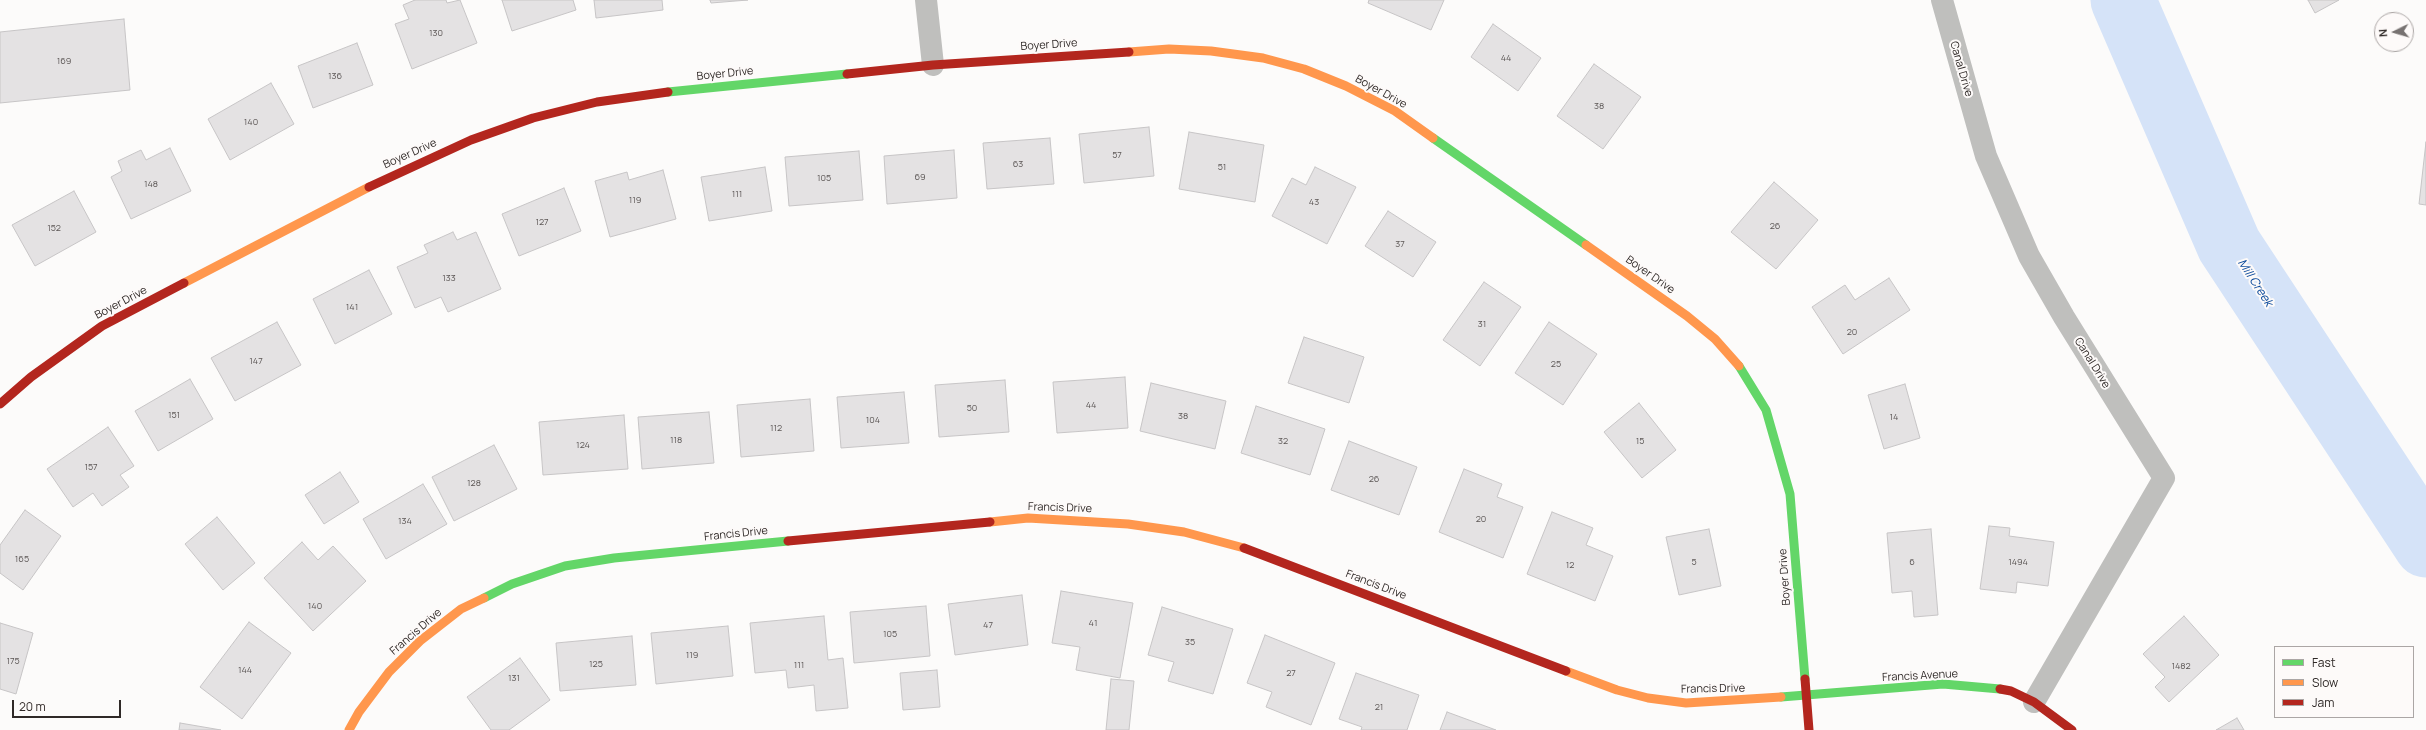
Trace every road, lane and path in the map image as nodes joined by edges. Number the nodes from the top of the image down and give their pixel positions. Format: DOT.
graph roads {
  1 [pos="926,0"];
  2 [pos="1942,0"];
  3 [pos="933,65"];
  4 [pos="0,404"];
  5 [pos="1806,696"];
  6 [pos="2034,702"];
  7 [pos="349,730"];
  8 [pos="1809,730"];
  9 [pos="2072,730"];
  1 -- 3 [label="street"];
  2 -- 6 [label="street, Canal Drive"];
  3 -- 4 [label="street, Boyer Drive"];
  3 -- 5 [label="street, Boyer Drive"];
  5 -- 6 [label="street, Francis Avenue"];
  5 -- 7 [label="street, Francis Drive"];
  5 -- 8 [label="street, Boyer Drive"];
  6 -- 9 [label="street, Francis Avenue"];
}
